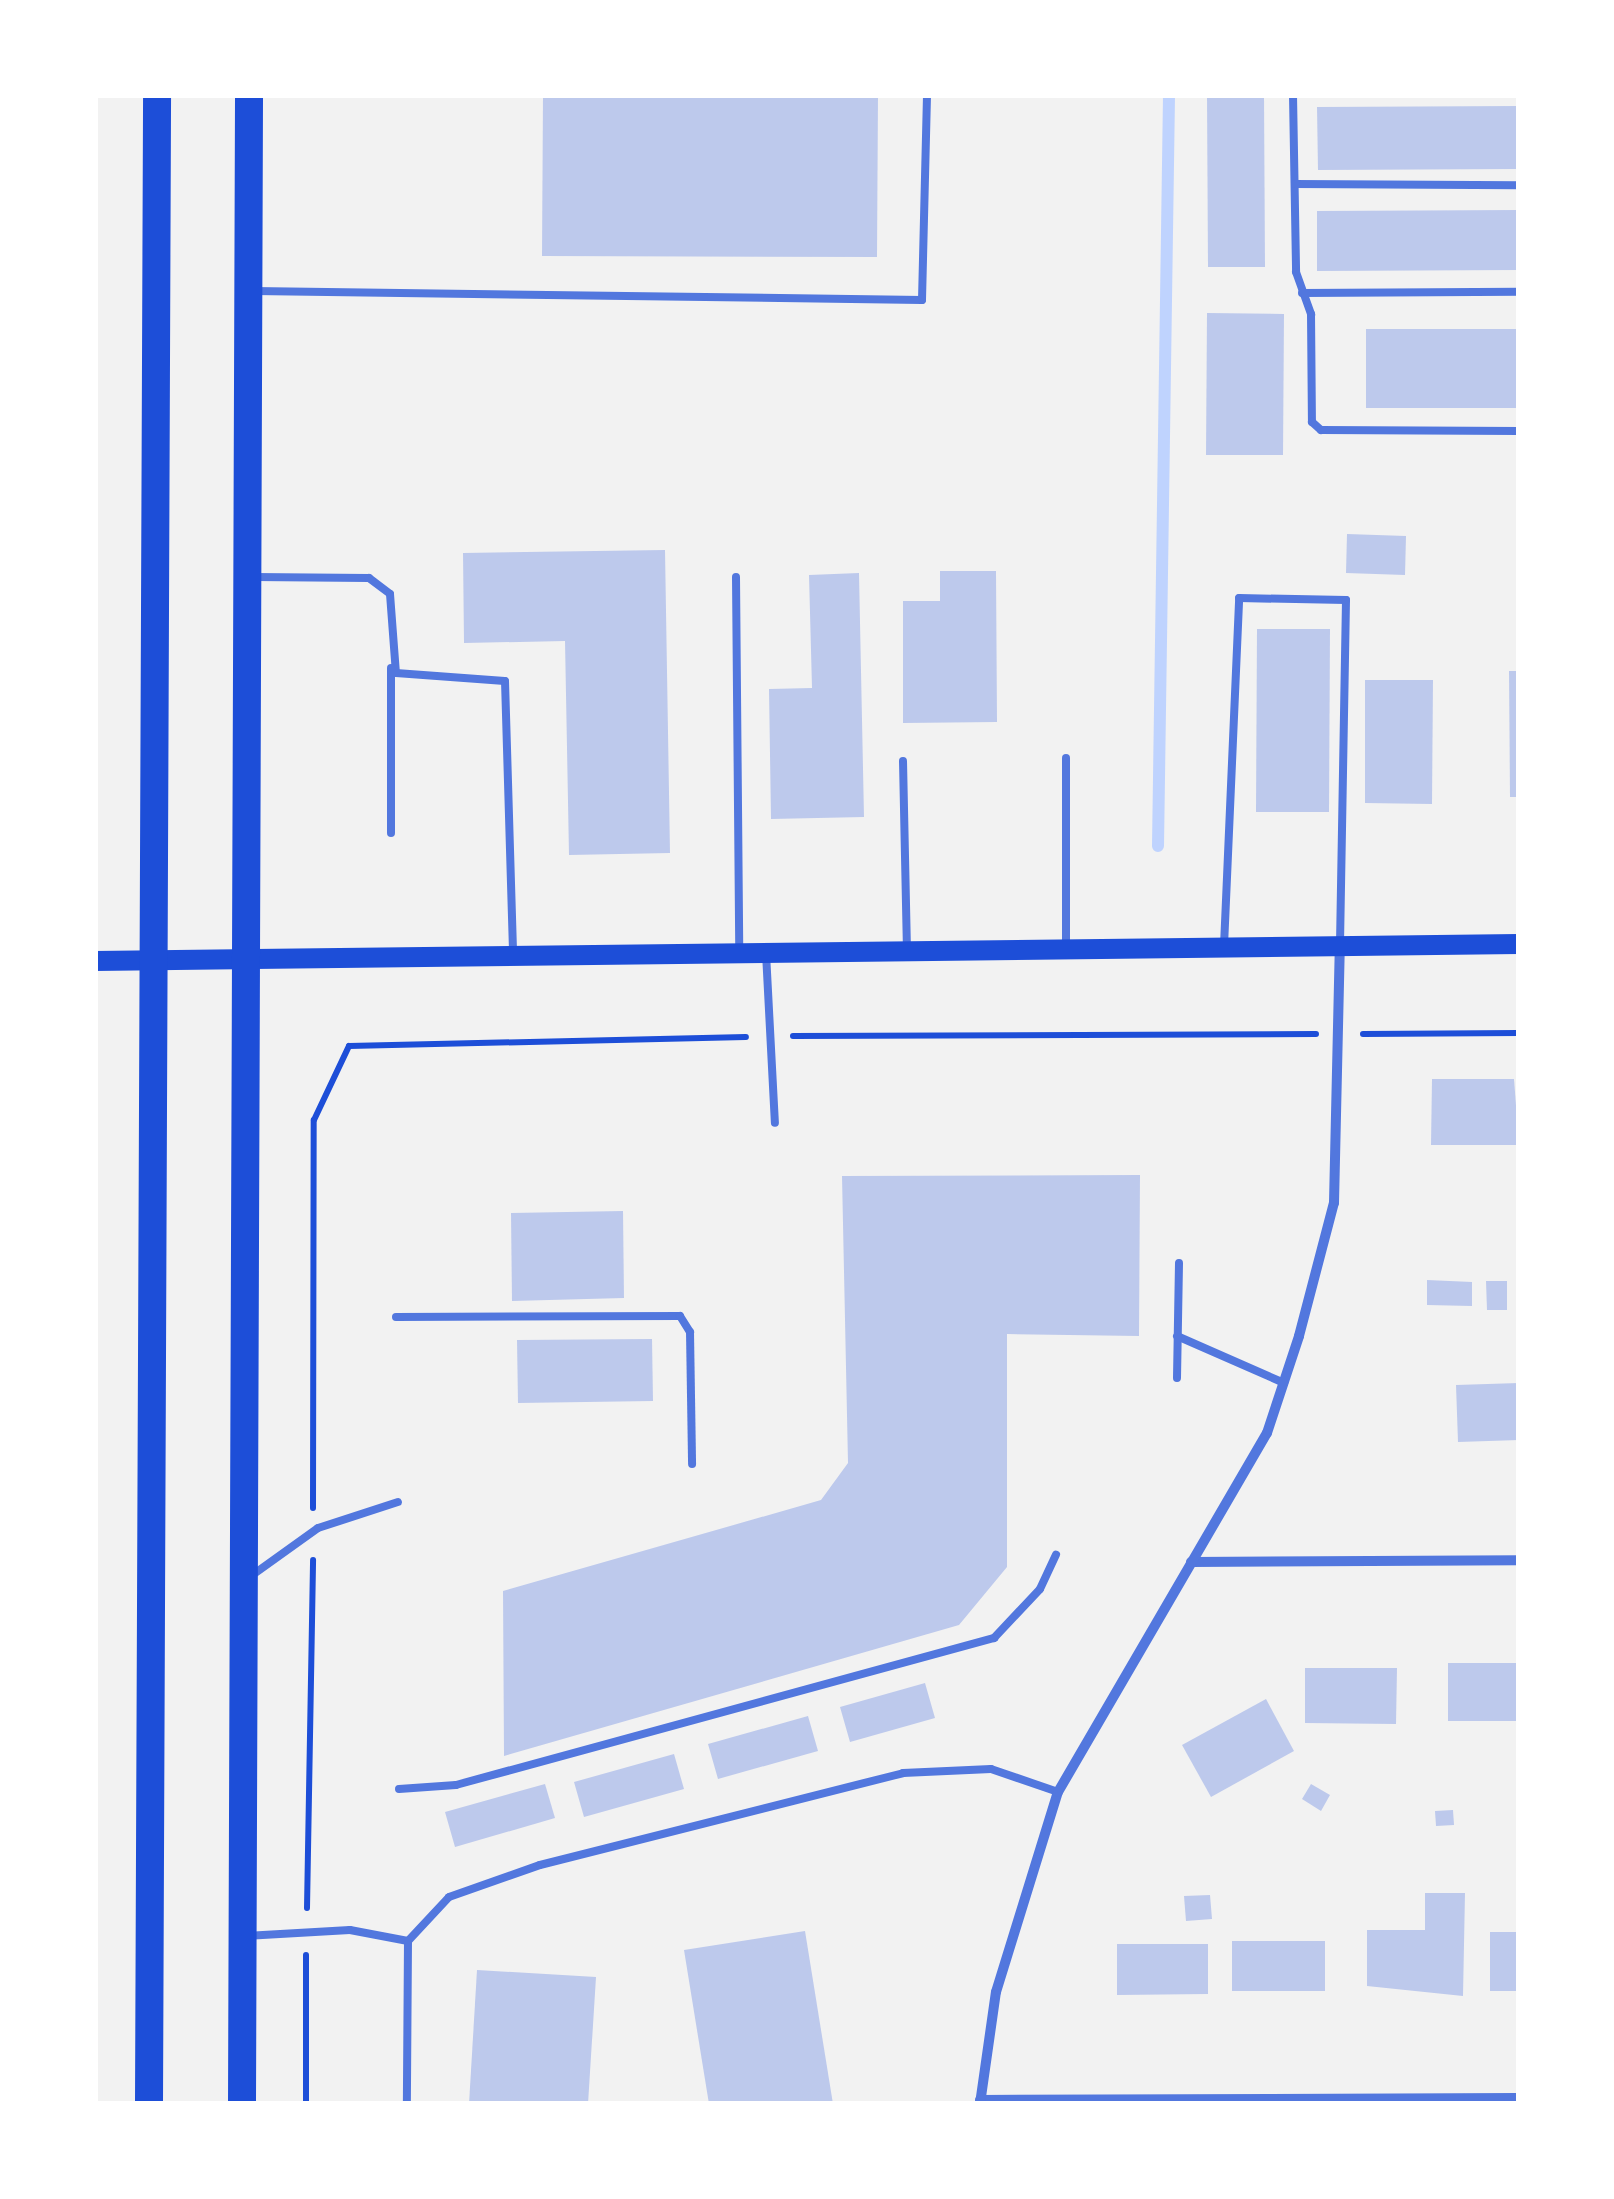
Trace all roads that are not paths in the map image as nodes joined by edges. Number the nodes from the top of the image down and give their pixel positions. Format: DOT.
graph roads {
  1 [pos="156,95"];
  2 [pos="250,95"];
  3 [pos="928,95"];
  4 [pos="1294,95"];
  5 [pos="1295,184"];
  6 [pos="1519,185"];
  7 [pos="248,291"];
  8 [pos="1519,292"];
  9 [pos="1302,294"];
  10 [pos="1519,430"];
  11 [pos="247,577"];
  12 [pos="736,577"];
  13 [pos="391,668"];
  14 [pos="1066,758"];
  15 [pos="903,761"];
  16 [pos="391,833"];
  17 [pos="1340,944"];
  18 [pos="1519,944"];
  19 [pos="1224,946"];
  20 [pos="1066,948"];
  21 [pos="906,950"];
  22 [pos="739,953"];
  23 [pos="766,953"];
  24 [pos="513,956"];
  25 [pos="245,960"];
  26 [pos="95,961"];
  27 [pos="152,961"];
  28 [pos="775,1123"];
  29 [pos="1179,1262"];
  30 [pos="396,1317"];
  31 [pos="1178,1336"];
  32 [pos="1178,1378"];
  33 [pos="1284,1383"];
  34 [pos="692,1464"];
  35 [pos="398,1502"];
  36 [pos="1056,1554"];
  37 [pos="1519,1560"];
  38 [pos="1191,1562"];
  39 [pos="243,1582"];
  40 [pos="399,1789"];
  41 [pos="1058,1792"];
  42 [pos="243,1936"];
  43 [pos="408,1941"];
  44 [pos="1519,2098"];
  45 [pos="980,2102"];
  46 [pos="149,2104"];
  47 [pos="242,2104"];
  48 [pos="407,2104"];
  1 -- 27 [label="highway"];
  2 -- 7 [label="highway"];
  3 -- 7 [label="lane"];
  4 -- 5 [label="lane"];
  5 -- 6 [label="lane"];
  5 -- 9 [label="lane"];
  7 -- 11 [label="highway"];
  8 -- 9 [label="lane"];
  9 -- 10 [label="lane"];
  11 -- 13 [label="lane"];
  11 -- 25 [label="highway"];
  12 -- 22 [label="lane"];
  13 -- 16 [label="lane"];
  13 -- 24 [label="lane"];
  14 -- 20 [label="lane"];
  15 -- 21 [label="lane"];
  17 -- 18 [label="main road"];
  17 -- 19 [label="main road"];
  17 -- 19 [label="lane"];
  17 -- 33 [label="street"];
  19 -- 20 [label="main road"];
  20 -- 21 [label="main road"];
  21 -- 23 [label="main road"];
  22 -- 23 [label="main road"];
  22 -- 24 [label="main road"];
  23 -- 28 [label="lane"];
  24 -- 25 [label="main road"];
  25 -- 27 [label="main road"];
  25 -- 39 [label="highway"];
  26 -- 27 [label="main road"];
  27 -- 46 [label="highway"];
  29 -- 31 [label="lane"];
  30 -- 34 [label="lane"];
  31 -- 32 [label="lane"];
  31 -- 33 [label="lane"];
  33 -- 38 [label="street"];
  35 -- 39 [label="lane"];
  36 -- 40 [label="lane"];
  37 -- 38 [label="street"];
  38 -- 41 [label="street"];
  39 -- 42 [label="highway"];
  41 -- 43 [label="lane"];
  41 -- 45 [label="street"];
  42 -- 43 [label="lane"];
  42 -- 47 [label="highway"];
  43 -- 48 [label="lane"];
  44 -- 45 [label="street"];
}
